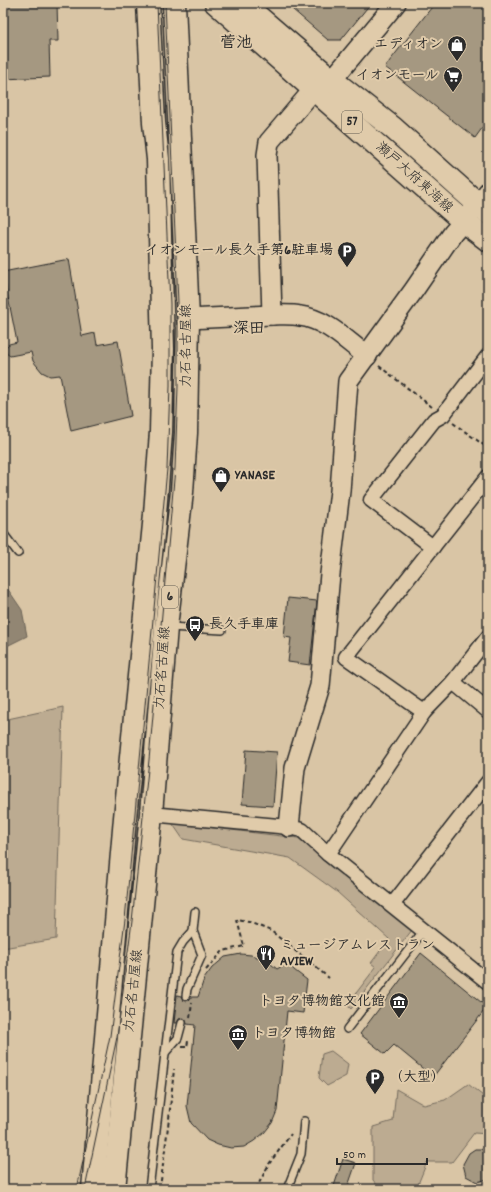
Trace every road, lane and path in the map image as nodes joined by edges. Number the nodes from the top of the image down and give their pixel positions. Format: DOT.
graph roads {
  1 [pos="148,3"];
  2 [pos="174,3"];
  3 [pos="216,3"];
  4 [pos="242,3"];
  5 [pos="396,3"];
  6 [pos="323,85"];
  7 [pos="485,203"];
  8 [pos="463,221"];
  9 [pos="488,240"];
  10 [pos="272,315"];
  11 [pos="188,319"];
  12 [pos="367,356"];
  13 [pos="488,356"];
  14 [pos="443,415"];
  15 [pos="488,448"];
  16 [pos="488,477"];
  17 [pos="3,533"];
  18 [pos="433,547"];
  19 [pos="18,553"];
  20 [pos="166,627"];
  21 [pos="222,630"];
  22 [pos="488,637"];
  23 [pos="453,682"];
  24 [pos="488,711"];
  25 [pos="424,712"];
  26 [pos="488,782"];
  27 [pos="151,814"];
  28 [pos="289,827"];
  29 [pos="328,854"];
  30 [pos="393,904"];
  31 [pos="195,912"];
  32 [pos="424,930"];
  33 [pos="193,932"];
  34 [pos="205,972"];
  35 [pos="485,974"];
  36 [pos="329,978"];
  37 [pos="189,996"];
  38 [pos="190,1018"];
  39 [pos="182,1023"];
  40 [pos="347,1029"];
  41 [pos="188,1040"];
  42 [pos="176,1045"];
  43 [pos="164,1054"];
  44 [pos="174,1068"];
  45 [pos="304,1121"];
  46 [pos="291,1134"];
  47 [pos="93,1189"];
  48 [pos="114,1189"];
  49 [pos="149,1189"];
  50 [pos="160,1189"];
  51 [pos="256,1189"];
  52 [pos="287,1189"];
  1 -- 47 [label="main road, 力石名古屋線 / 6"];
  2 -- 11 [label="main road, 力石名古屋線 / 6"];
  3 -- 6 [label="main road, 瀬戸大府東海線 / 57"];
  4 -- 6 [label="main road, 瀬戸大府東海線 / 57"];
  5 -- 6 [label="street"];
  6 -- 7 [label="main road, 瀬戸大府東海線 / 57"];
  6 -- 8 [label="main road, 瀬戸大府東海線 / 57"];
  6 -- 10 [label="street"];
  7 -- 8 [label="street"];
  8 -- 9 [label="main road, 瀬戸大府東海線 / 57"];
  8 -- 12 [label="street"];
  10 -- 11 [label="street"];
  10 -- 12 [label="street"];
  11 -- 20 [label="main road, 力石名古屋線 / 6"];
  12 -- 14 [label="path"];
  12 -- 28 [label="street"];
  13 -- 14 [label="street"];
  14 -- 15 [label="path"];
  14 -- 18 [label="street"];
  16 -- 18 [label="street"];
  17 -- 19 [label="lane"];
  18 -- 25 [label="street"];
  20 -- 21 [label="lane"];
  20 -- 27 [label="main road, 力石名古屋線 / 6"];
  22 -- 23 [label="street"];
  23 -- 24 [label="street"];
  23 -- 25 [label="street"];
  25 -- 29 [label="street"];
  26 -- 30 [label="street"];
  27 -- 28 [label="street"];
  27 -- 48 [label="main road, 力石名古屋線 / 6"];
  28 -- 29 [label="street"];
  29 -- 30 [label="street"];
  30 -- 32 [label="street"];
  31 -- 33 [label="lane"];
  32 -- 35 [label="street"];
  32 -- 40 [label="lane"];
  33 -- 37 [label="lane"];
  33 -- 43 [label="lane"];
  34 -- 36 [label="path"];
  37 -- 38 [label="path"];
  39 -- 43 [label="lane"];
  41 -- 42 [label="path"];
  43 -- 49 [label="lane"];
  44 -- 50 [label="path"];
  45 -- 52 [label="lane"];
  46 -- 51 [label="path"];
}
